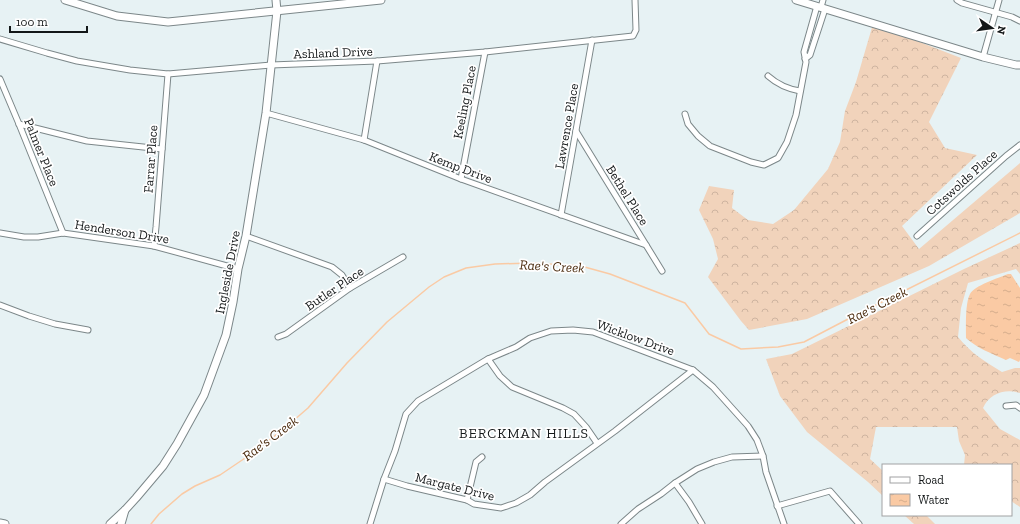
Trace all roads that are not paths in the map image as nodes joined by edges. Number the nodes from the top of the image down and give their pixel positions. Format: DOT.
graph roads {
  1 [pos="66,0"];
  2 [pos="276,0"];
  3 [pos="381,0"];
  4 [pos="635,0"];
  5 [pos="796,0"];
  6 [pos="957,0"];
  7 [pos="999,0"];
  8 [pos="821,6"];
  9 [pos="277,11"];
  10 [pos="995,13"];
  11 [pos="1020,21"];
  12 [pos="0,39"];
  13 [pos="592,40"];
  14 [pos="485,52"];
  15 [pos="983,57"];
  16 [pos="805,59"];
  17 [pos="377,61"];
  18 [pos="271,65"];
  19 [pos="1020,65"];
  20 [pos="168,74"];
  21 [pos="768,76"];
  22 [pos="0,80"];
  23 [pos="800,90"];
  24 [pos="266,113"];
  25 [pos="686,114"];
  26 [pos="19,124"];
  27 [pos="576,131"];
  28 [pos="364,140"];
  29 [pos="1020,145"];
  30 [pos="162,149"];
  31 [pos="461,179"];
  32 [pos="561,215"];
  33 [pos="0,233"];
  34 [pos="63,233"];
  35 [pos="246,236"];
  36 [pos="917,236"];
  37 [pos="646,245"];
  38 [pos="154,246"];
  39 [pos="403,257"];
  40 [pos="238,269"];
  41 [pos="662,271"];
  42 [pos="350,288"];
  43 [pos="0,305"];
  44 [pos="88,330"];
  45 [pos="278,337"];
  46 [pos="488,359"];
  47 [pos="693,370"];
  48 [pos="1006,406"];
  49 [pos="1020,408"];
  50 [pos="597,443"];
  51 [pos="763,456"];
  52 [pos="482,457"];
  53 [pos="384,479"];
  54 [pos="675,483"];
  55 [pos="467,500"];
  56 [pos="777,506"];
  57 [pos="125,510"];
  58 [pos="0,523"];
  59 [pos="5,524"];
  60 [pos="110,524"];
  61 [pos="117,524"];
  62 [pos="121,524"];
  63 [pos="370,524"];
  64 [pos="621,524"];
  65 [pos="702,524"];
  66 [pos="784,524"];
  67 [pos="859,524"];
  1 -- 9 [label="street"];
  2 -- 9 [label="street, Ingleside Drive"];
  3 -- 9 [label="street"];
  4 -- 13 [label="street, Ashland Drive"];
  5 -- 8 [label="street"];
  6 -- 10 [label="street"];
  7 -- 10 [label="street"];
  8 -- 15 [label="street"];
  8 -- 16 [label="street"];
  8 -- 16 [label="street"];
  9 -- 18 [label="street, Ingleside Drive"];
  10 -- 11 [label="street"];
  10 -- 15 [label="street"];
  12 -- 20 [label="street, Ashland Drive"];
  13 -- 14 [label="street, Ashland Drive"];
  13 -- 27 [label="street, Lawrence Place"];
  14 -- 17 [label="street, Ashland Drive"];
  14 -- 31 [label="street, Keeling Place"];
  15 -- 19 [label="street"];
  16 -- 23 [label="street"];
  17 -- 18 [label="street, Ashland Drive"];
  17 -- 28 [label="street"];
  18 -- 20 [label="street, Ashland Drive"];
  18 -- 24 [label="street, Ingleside Drive"];
  20 -- 30 [label="street, Farrar Place"];
  21 -- 23 [label="street"];
  22 -- 26 [label="street, Palmer Place"];
  23 -- 25 [label="street"];
  24 -- 28 [label="street, Kemp Drive"];
  24 -- 35 [label="street, Ingleside Drive"];
  26 -- 30 [label="street"];
  26 -- 34 [label="street, Palmer Place"];
  27 -- 32 [label="street, Lawrence Place"];
  27 -- 37 [label="street, Bethel Place"];
  28 -- 31 [label="street, Kemp Drive"];
  29 -- 36 [label="street, Cotswolds Place"];
  30 -- 38 [label="street, Farrar Place"];
  31 -- 32 [label="street, Kemp Drive"];
  32 -- 37 [label="street, Kemp Drive"];
  33 -- 34 [label="street, Henderson Drive"];
  34 -- 38 [label="street, Henderson Drive"];
  35 -- 40 [label="street, Ingleside Drive"];
  35 -- 42 [label="street"];
  37 -- 41 [label="street, Bethel Place"];
  38 -- 40 [label="street, Henderson Drive"];
  39 -- 42 [label="street, Butler Place"];
  40 -- 57 [label="street, Ingleside Drive"];
  42 -- 45 [label="street, Butler Place"];
  43 -- 44 [label="street"];
  46 -- 47 [label="street, Wicklow Drive"];
  46 -- 50 [label="street"];
  46 -- 53 [label="street, Wicklow Drive"];
  47 -- 50 [label="street, Margate Drive"];
  47 -- 51 [label="street, Wicklow Drive"];
  48 -- 49 [label="street"];
  50 -- 55 [label="street, Margate Drive"];
  51 -- 54 [label="street"];
  51 -- 56 [label="street, Wicklow Drive"];
  52 -- 55 [label="street"];
  53 -- 55 [label="street, Margate Drive"];
  53 -- 63 [label="street, Wicklow Drive"];
  54 -- 64 [label="street"];
  54 -- 65 [label="street"];
  56 -- 66 [label="street, Wicklow Drive"];
  56 -- 67 [label="street"];
  57 -- 60 [label="street, Ingleside Drive"];
  57 -- 61 [label="street, Ingleside Drive"];
  57 -- 62 [label="street"];
  58 -- 59 [label="street"];
}
